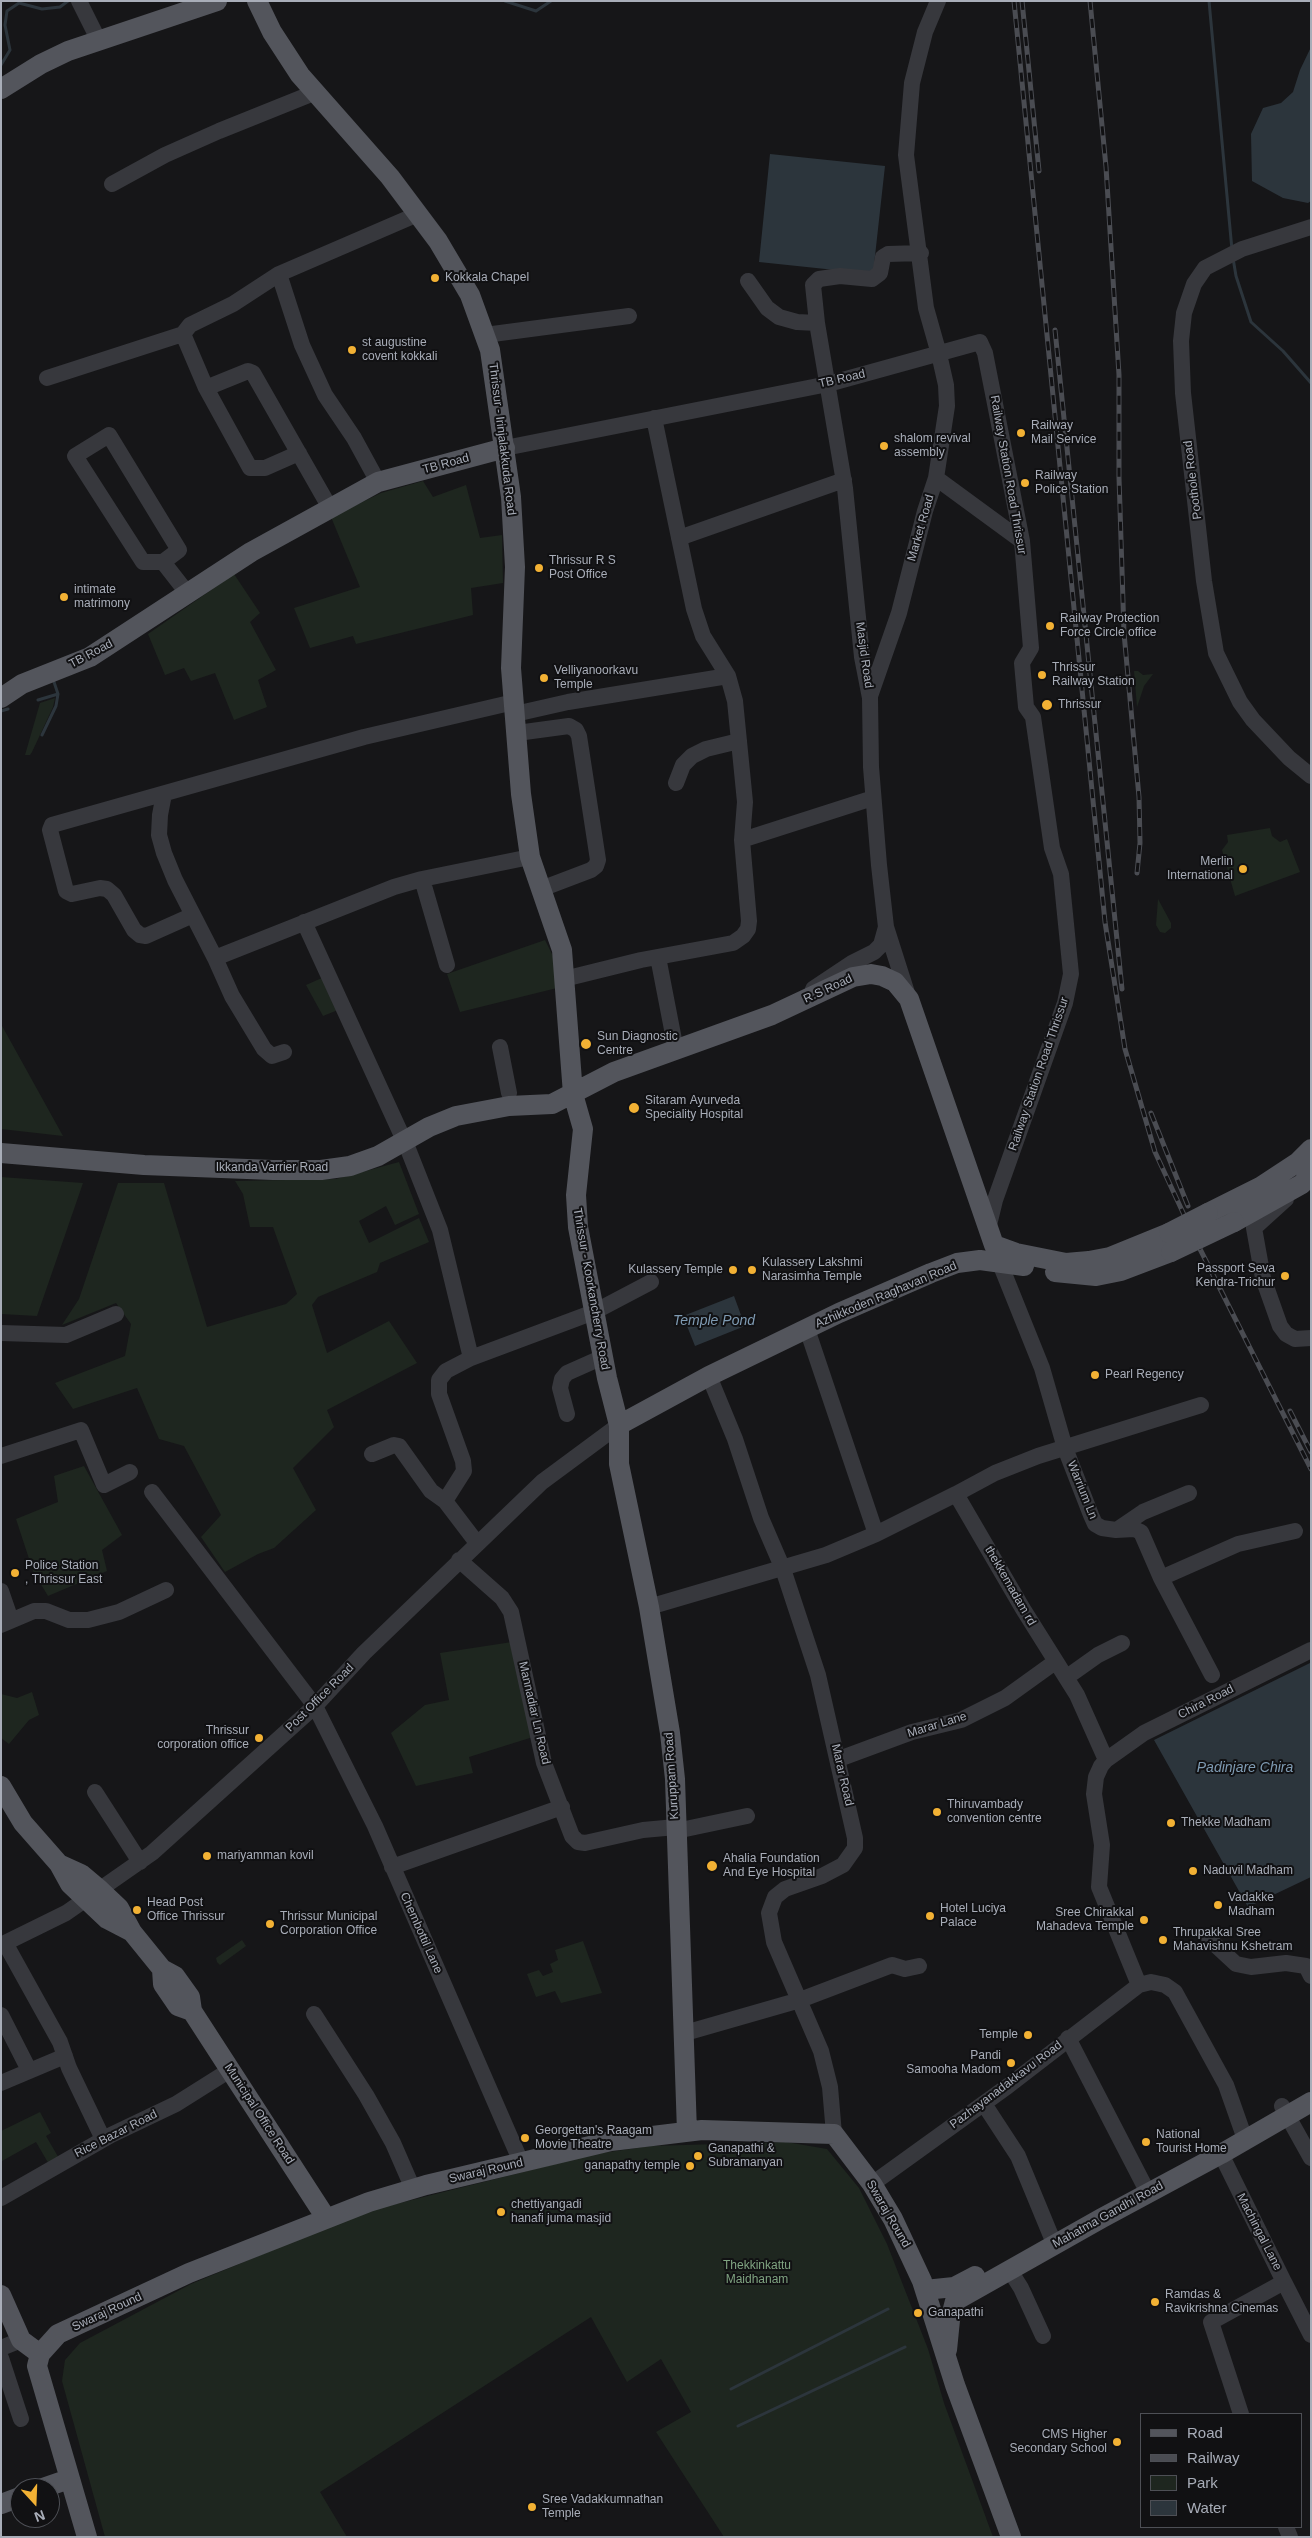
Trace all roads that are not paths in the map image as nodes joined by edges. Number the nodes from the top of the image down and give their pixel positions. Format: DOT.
graph roads {
  1 [pos="217,1"];
  2 [pos="257,1"];
  3 [pos="938,1"];
  4 [pos="81,5"];
  5 [pos="99,41"];
  6 [pos="1,89"];
  7 [pos="316,92"];
  8 [pos="112,184"];
  9 [pos="418,214"];
  10 [pos="1311,227"];
  11 [pos="921,254"];
  12 [pos="279,274"];
  13 [pos="748,281"];
  14 [pos="629,316"];
  15 [pos="817,323"];
  16 [pos="183,334"];
  17 [pos="485,335"];
  18 [pos="939,354"];
  19 [pos="47,378"];
  20 [pos="828,384"];
  21 [pos="206,388"];
  22 [pos="654,418"];
  23 [pos="505,448"];
  24 [pos="299,453"];
  25 [pos="936,478"];
  26 [pos="844,480"];
  27 [pos="378,482"];
  28 [pos="959,495"];
  29 [pos="929,500"];
  30 [pos="330,508"];
  31 [pos="679,538"];
  32 [pos="1022,541"];
  33 [pos="163,562"];
  34 [pos="188,594"];
  35 [pos="728,676"];
  36 [pos="1,682"];
  37 [pos="22,684"];
  38 [pos="1,698"];
  39 [pos="870,698"];
  40 [pos="515,716"];
  41 [pos="739,741"];
  42 [pos="1311,776"];
  43 [pos="676,783"];
  44 [pos="164,794"];
  45 [pos="873,798"];
  46 [pos="742,840"];
  47 [pos="530,857"];
  48 [pos="422,879"];
  49 [pos="541,889"];
  50 [pos="193,915"];
  51 [pos="304,922"];
  52 [pos="886,927"];
  53 [pos="658,957"];
  54 [pos="214,958"];
  55 [pos="447,965"];
  56 [pos="564,979"];
  57 [pos="909,999"];
  58 [pos="790,1006"];
  59 [pos="500,1047"];
  60 [pos="676,1050"];
  61 [pos="284,1052"];
  62 [pos="509,1092"];
  63 [pos="573,1094"];
  64 [pos="403,1137"];
  65 [pos="1,1139"];
  66 [pos="1311,1149"];
  67 [pos="1,1153"];
  68 [pos="1306,1179"];
  69 [pos="1170,1242"];
  70 [pos="994,1245"];
  71 [pos="957,1263"];
  72 [pos="651,1282"];
  73 [pos="594,1312"];
  74 [pos="116,1314"];
  75 [pos="807,1328"];
  76 [pos="1,1333"];
  77 [pos="1311,1338"];
  78 [pos="603,1357"];
  79 [pos="471,1358"];
  80 [pos="709,1376"];
  81 [pos="1201,1405"];
  82 [pos="567,1414"];
  83 [pos="619,1425"];
  84 [pos="1065,1448"];
  85 [pos="372,1454"];
  86 [pos="1,1456"];
  87 [pos="130,1472"];
  88 [pos="152,1492"];
  89 [pos="1189,1493"];
  90 [pos="956,1494"];
  91 [pos="445,1501"];
  92 [pos="1116,1530"];
  93 [pos="1295,1531"];
  94 [pos="876,1534"];
  95 [pos="477,1543"];
  96 [pos="459,1560"];
  97 [pos="783,1568"];
  98 [pos="1161,1578"];
  99 [pos="166,1590"];
  100 [pos="1,1591"];
  101 [pos="649,1608"];
  102 [pos="6,1623"];
  103 [pos="1122,1643"];
  104 [pos="1311,1650"];
  105 [pos="1055,1662"];
  106 [pos="1212,1675"];
  107 [pos="1067,1677"];
  108 [pos="315,1706"];
  109 [pos="838,1759"];
  110 [pos="1106,1760"];
  111 [pos="1,1786"];
  112 [pos="95,1792"];
  113 [pos="562,1807"];
  114 [pos="747,1816"];
  115 [pos="676,1829"];
  116 [pos="140,1862"];
  117 [pos="392,1867"];
  118 [pos="93,1895"];
  119 [pos="1210,1939"];
  120 [pos="3,1944"];
  121 [pos="919,1966"];
  122 [pos="1311,1976"];
  123 [pos="1139,1985"];
  124 [pos="800,2000"];
  125 [pos="314,2014"];
  126 [pos="1,2015"];
  127 [pos="685,2033"];
  128 [pos="1068,2038"];
  129 [pos="65,2056"];
  130 [pos="29,2070"];
  131 [pos="230,2070"];
  132 [pos="1,2083"];
  133 [pos="1311,2090"];
  134 [pos="1311,2102"];
  135 [pos="984,2104"];
  136 [pos="1285,2110"];
  137 [pos="687,2132"];
  138 [pos="834,2134"];
  139 [pos="1243,2135"];
  140 [pos="103,2140"];
  141 [pos="1222,2154"];
  142 [pos="1311,2158"];
  143 [pos="521,2162"];
  144 [pos="872,2184"];
  145 [pos="1144,2185"];
  146 [pos="413,2189"];
  147 [pos="1,2198"];
  148 [pos="326,2218"];
  149 [pos="1051,2236"];
  150 [pos="1009,2269"];
  151 [pos="1284,2282"];
  152 [pos="925,2290"];
  153 [pos="1,2295"];
  154 [pos="1311,2335"];
  155 [pos="1043,2336"];
  156 [pos="21,2340"];
  157 [pos="1,2348"];
  158 [pos="40,2354"];
  159 [pos="1,2358"];
  160 [pos="946,2358"];
  161 [pos="1241,2413"];
  162 [pos="21,2419"];
  163 [pos="69,2478"];
  164 [pos="60,2481"];
  165 [pos="87,2537"];
  166 [pos="1011,2537"];
  1 -- 5 [label="main road"];
  2 -- 7 [label="main road, Thrissur - Irinjalakkuda Road"];
  3 -- 11 [label="street, Market Road"];
  4 -- 5 [label="street"];
  5 -- 6 [label="main road"];
  7 -- 8 [label="street"];
  7 -- 9 [label="main road, Thrissur - Irinjalakkuda Road"];
  9 -- 12 [label="street"];
  9 -- 17 [label="main road, Thrissur - Irinjalakkuda Road"];
  10 -- 42 [label="street, Poothole Road"];
  11 -- 15 [label="street, Masjid Road"];
  11 -- 18 [label="street, Market Road"];
  12 -- 16 [label="street"];
  12 -- 27 [label="street"];
  13 -- 15 [label="street"];
  14 -- 17 [label="street"];
  15 -- 20 [label="street, Masjid Road"];
  16 -- 19 [label="street"];
  16 -- 21 [label="street"];
  17 -- 23 [label="main road, Thrissur - Irinjalakkuda Road"];
  18 -- 20 [label="street, TB Road"];
  18 -- 25 [label="street, Market Road"];
  18 -- 32 [label="street, Railway Station Road Thrissur"];
  20 -- 22 [label="street, TB Road"];
  20 -- 26 [label="street, Masjid Road"];
  21 -- 24 [label="street"];
  21 -- 24 [label="street"];
  22 -- 23 [label="street, TB Road"];
  22 -- 31 [label="street"];
  23 -- 27 [label="main road, TB Road"];
  23 -- 40 [label="main road, Thrissur - Irinjalakkuda Road"];
  24 -- 30 [label="street"];
  25 -- 28 [label="street"];
  25 -- 29 [label="street, Market Road"];
  26 -- 31 [label="street"];
  26 -- 39 [label="street, Masjid Road"];
  27 -- 30 [label="main road, TB Road"];
  28 -- 29 [label="street"];
  28 -- 32 [label="street"];
  29 -- 39 [label="street, Market Road"];
  30 -- 34 [label="main road, TB Road"];
  31 -- 35 [label="street"];
  32 -- 70 [label="street, Railway Station Road Thrissur"];
  33 -- 33 [label="street"];
  33 -- 34 [label="street"];
  34 -- 37 [label="main road, TB Road"];
  35 -- 40 [label="street"];
  35 -- 41 [label="street"];
  36 -- 37 [label="main road"];
  37 -- 38 [label="main road, TB Road"];
  39 -- 45 [label="street, Masjid Road"];
  40 -- 44 [label="street"];
  40 -- 47 [label="main road, Thrissur - Irinjalakkuda Road"];
  40 -- 49 [label="street"];
  41 -- 43 [label="street"];
  41 -- 46 [label="street"];
  44 -- 50 [label="street"];
  44 -- 50 [label="street"];
  45 -- 46 [label="street"];
  45 -- 52 [label="street, Masjid Road"];
  46 -- 53 [label="street"];
  47 -- 48 [label="street"];
  47 -- 49 [label="main road, Thrissur - Irinjalakkuda Road"];
  48 -- 51 [label="street"];
  48 -- 55 [label="street"];
  49 -- 56 [label="main road, Thrissur - Irinjalakkuda Road"];
  50 -- 54 [label="street"];
  51 -- 54 [label="street"];
  51 -- 64 [label="street"];
  52 -- 57 [label="street, Masjid Road"];
  52 -- 58 [label="street"];
  53 -- 56 [label="street"];
  53 -- 60 [label="street"];
  54 -- 61 [label="street"];
  56 -- 63 [label="main road, Thrissur - Irinjalakkuda Road"];
  57 -- 58 [label="main road, R.S Road"];
  57 -- 70 [label="main road, R.S Road"];
  58 -- 60 [label="main road, R.S Road"];
  59 -- 62 [label="street"];
  60 -- 63 [label="main road, R.S Road"];
  62 -- 63 [label="main road, Ikkanda Varrier Road"];
  62 -- 64 [label="main road, Ikkanda Varrier Road"];
  63 -- 64 [label="main road, Ikkanda Varrier Road"];
  63 -- 73 [label="main road, Thrissur - Koorkancherry Road"];
  64 -- 65 [label="main road, Ikkanda Varrier Road"];
  64 -- 67 [label="main road, Ikkanda Varrier Road"];
  64 -- 79 [label="street"];
  66 -- 69 [label="main road, bridge"];
  68 -- 69 [label="main road, bridge"];
  68 -- 77 [label="street"];
  69 -- 70 [label="main road, Azhikkoden Raghavan Road"];
  70 -- 71 [label="main road"];
  70 -- 71 [label="main road, Azhikkoden Raghavan Road"];
  70 -- 84 [label="street, Warrium Ln"];
  71 -- 75 [label="main road, Azhikkoden Raghavan Road"];
  72 -- 73 [label="street"];
  73 -- 78 [label="main road, Thrissur - Koorkancherry Road"];
  73 -- 79 [label="street"];
  74 -- 76 [label="street"];
  75 -- 80 [label="main road, Azhikkoden Raghavan Road"];
  75 -- 94 [label="street"];
  78 -- 82 [label="street"];
  78 -- 83 [label="main road, Thrissur - Koorkancherry Road"];
  79 -- 91 [label="street"];
  80 -- 83 [label="main road, Azhikkoden Raghavan Road"];
  80 -- 97 [label="street, Marar Road"];
  81 -- 84 [label="street"];
  83 -- 95 [label="street, Post Office Road"];
  83 -- 101 [label="main road, Kuruppam Road"];
  84 -- 90 [label="street"];
  84 -- 92 [label="street, Warrium Ln"];
  85 -- 91 [label="street"];
  86 -- 87 [label="street"];
  88 -- 108 [label="street, Chembottil Lane"];
  89 -- 92 [label="street"];
  90 -- 94 [label="street"];
  90 -- 105 [label="street, thekkemadam rd"];
  91 -- 95 [label="street"];
  92 -- 98 [label="street, Warrium Ln"];
  93 -- 98 [label="street"];
  94 -- 97 [label="street"];
  95 -- 96 [label="street, Post Office Road"];
  96 -- 108 [label="street, Post Office Road"];
  96 -- 113 [label="street, Mannadiar Ln Road"];
  97 -- 101 [label="street"];
  97 -- 109 [label="street, Marar Road"];
  98 -- 106 [label="street, Warrium Ln"];
  99 -- 102 [label="street"];
  100 -- 102 [label="street"];
  101 -- 115 [label="main road, Kuruppam Road"];
  103 -- 107 [label="street"];
  104 -- 110 [label="street, Chira Road"];
  105 -- 107 [label="street, thekkemadam rd"];
  105 -- 109 [label="street, Marar Lane"];
  107 -- 110 [label="street, thekkemadam rd"];
  108 -- 116 [label="street, Post Office Road"];
  108 -- 117 [label="street, Chembottil Lane"];
  109 -- 124 [label="street, Marar Road"];
  110 -- 123 [label="street"];
  111 -- 118 [label="main road, Municipal Office Road"];
  112 -- 116 [label="street"];
  113 -- 115 [label="street, Mannadiar Ln Road"];
  113 -- 117 [label="street"];
  114 -- 115 [label="street"];
  115 -- 127 [label="main road, Kuruppam Road"];
  116 -- 118 [label="street, Post Office Road"];
  117 -- 143 [label="street, Chembottil Lane"];
  118 -- 120 [label="street, Post Office Road"];
  118 -- 131 [label="main road, Municipal Office Road"];
  119 -- 122 [label="street"];
  120 -- 129 [label="street"];
  121 -- 124 [label="street"];
  123 -- 128 [label="street, Pazhayanadakkavu Road"];
  123 -- 139 [label="street"];
  124 -- 127 [label="street"];
  124 -- 138 [label="street, Marar Road"];
  125 -- 146 [label="street"];
  126 -- 130 [label="street"];
  127 -- 137 [label="main road, Kuruppam Road"];
  128 -- 135 [label="street, Pazhayanadakkavu Road"];
  128 -- 145 [label="street"];
  129 -- 130 [label="street"];
  129 -- 140 [label="street"];
  130 -- 132 [label="street"];
  131 -- 140 [label="street, Rice Bazar Road"];
  131 -- 148 [label="main road, Municipal Office Road"];
  133 -- 136 [label="main road, Mahatma Gandhi Road"];
  134 -- 136 [label="main road, Mahatma Gandhi Road"];
  135 -- 144 [label="street, Pazhayanadakkavu Road"];
  135 -- 149 [label="street"];
  136 -- 139 [label="main road, Mahatma Gandhi Road"];
  136 -- 142 [label="street"];
  137 -- 138 [label="main road, Swaraj Round"];
  137 -- 143 [label="main road, Swaraj Round"];
  138 -- 144 [label="main road, Swaraj Round"];
  139 -- 141 [label="main road, Mahatma Gandhi Road"];
  139 -- 145 [label="main road, Mahatma Gandhi Road"];
  140 -- 147 [label="street, Rice Bazar Road"];
  141 -- 150 [label="main road, Mahatma Gandhi Road"];
  141 -- 151 [label="street, Machingal Lane"];
  143 -- 146 [label="main road, Swaraj Round"];
  144 -- 152 [label="main road, Swaraj Round"];
  145 -- 149 [label="main road, Mahatma Gandhi Road"];
  146 -- 148 [label="main road, Swaraj Round"];
  148 -- 158 [label="main road, Swaraj Round"];
  149 -- 152 [label="main road, Mahatma Gandhi Road"];
  150 -- 155 [label="street"];
  150 -- 160 [label="main road, Mahatma Gandhi Road"];
  151 -- 154 [label="street"];
  151 -- 161 [label="street, Machingal Lane"];
  152 -- 160 [label="main road, Swaraj Round"];
  153 -- 156 [label="main road"];
  156 -- 157 [label="street"];
  156 -- 158 [label="main road"];
  158 -- 163 [label="main road"];
  159 -- 162 [label="street"];
  160 -- 166 [label="main road, Swaraj Round"];
  163 -- 164 [label="main road"];
  163 -- 165 [label="main road"];
}
